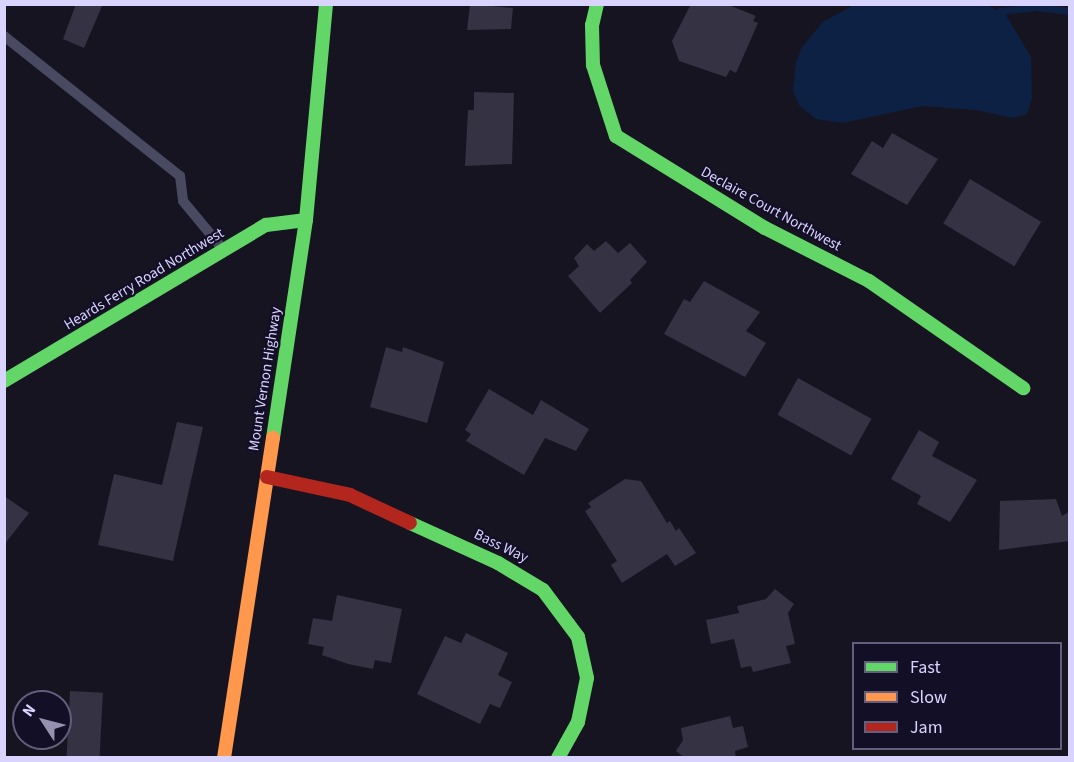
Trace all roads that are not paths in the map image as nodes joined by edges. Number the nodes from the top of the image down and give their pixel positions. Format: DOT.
graph roads {
  1 [pos="327,4"];
  2 [pos="597,4"];
  3 [pos="4,36"];
  4 [pos="306,220"];
  5 [pos="225,250"];
  6 [pos="4,381"];
  7 [pos="1023,388"];
  8 [pos="267,477"];
  9 [pos="224,758"];
  10 [pos="558,758"];
  1 -- 4 [label="street, Mount Vernon Highway"];
  2 -- 7 [label="street, Declaire Court Northwest"];
  3 -- 5 [label="lane"];
  4 -- 5 [label="street, Heards Ferry Road Northwest"];
  4 -- 8 [label="street, Mount Vernon Highway"];
  5 -- 6 [label="street, Heards Ferry Road Northwest"];
  8 -- 9 [label="street, Mount Vernon Highway"];
  8 -- 10 [label="street, Bass Way"];
}
